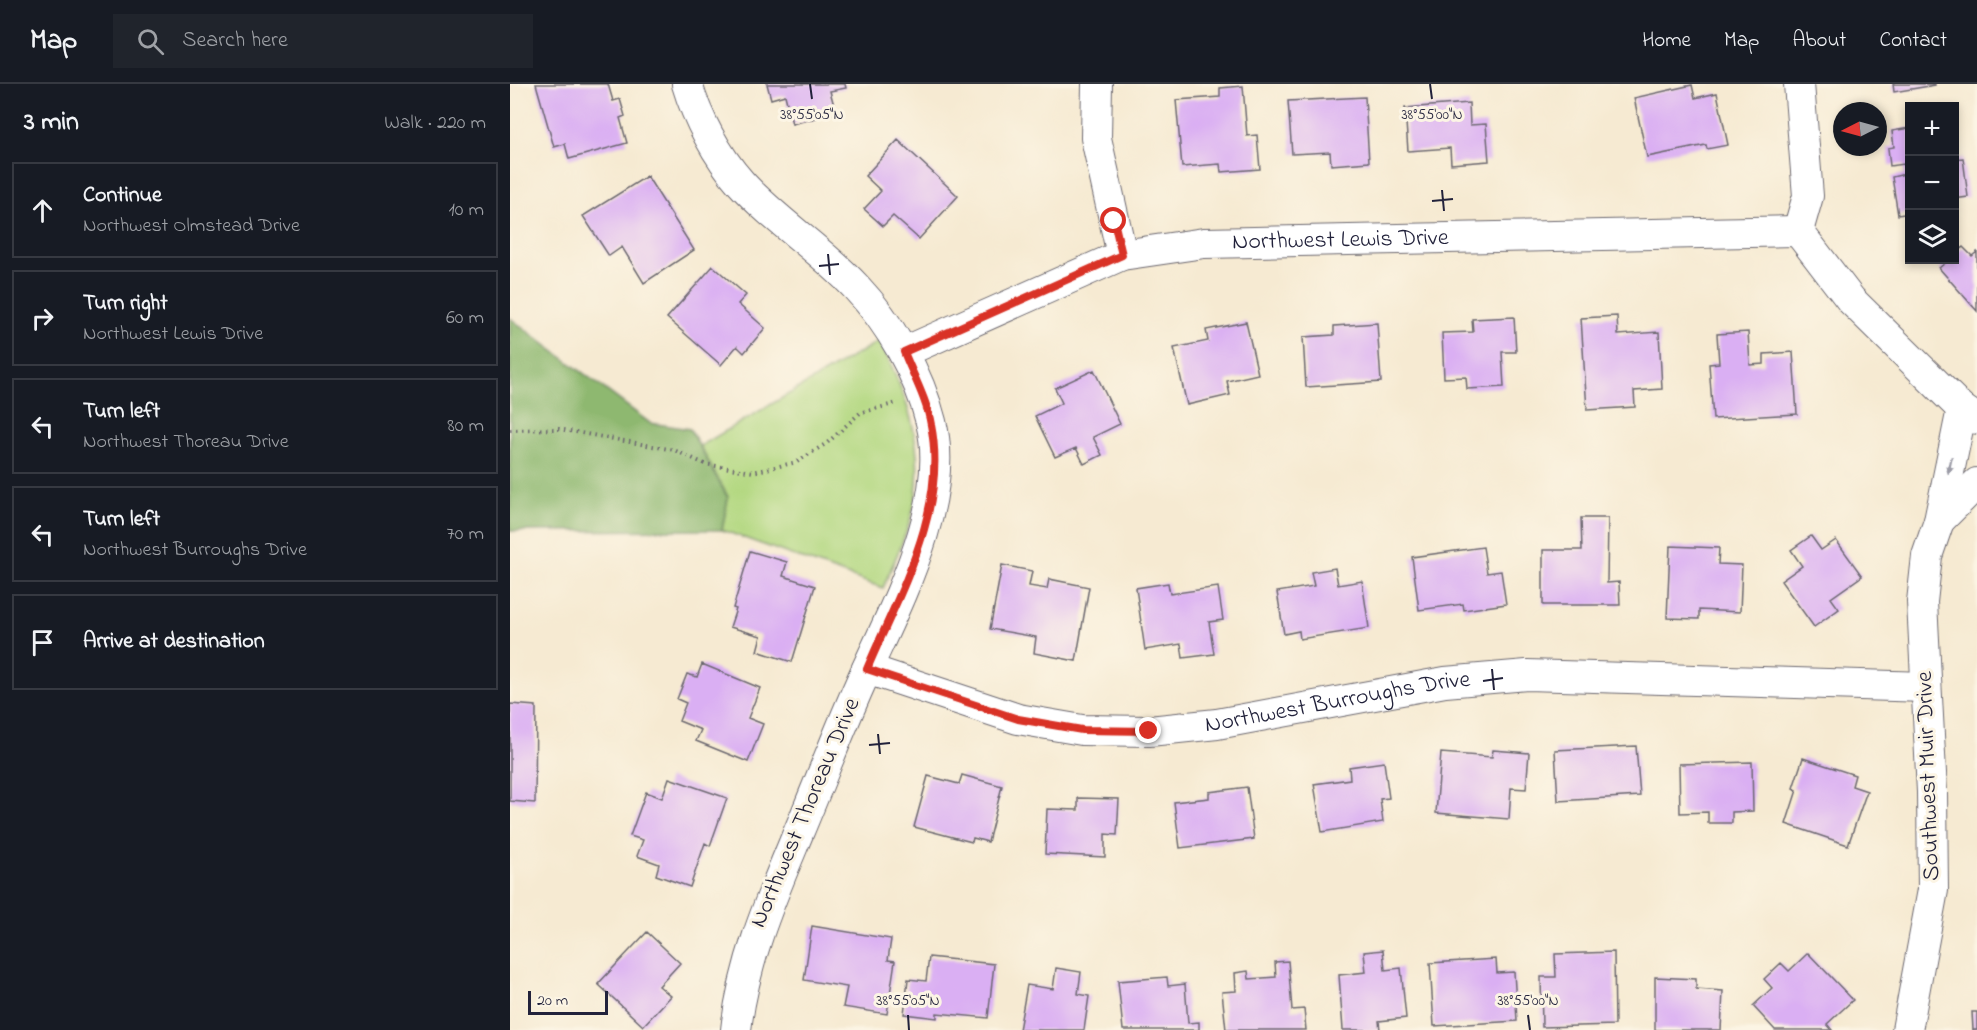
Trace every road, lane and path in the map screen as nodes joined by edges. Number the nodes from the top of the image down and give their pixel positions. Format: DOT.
graph roads {
  1 [pos="687,84"];
  2 [pos="1097,84"];
  3 [pos="1799,84"];
  4 [pos="1798,231"];
  5 [pos="1122,255"];
  6 [pos="904,352"];
  7 [pos="898,402"];
  8 [pos="1969,414"];
  9 [pos="510,430"];
  10 [pos="1977,483"];
  11 [pos="1938,521"];
  12 [pos="867,669"];
  13 [pos="1926,687"];
  14 [pos="736,1030"];
  15 [pos="1907,1030"];
  1 -- 6 [label="street, Northwest Thoreau Drive"];
  2 -- 5 [label="street"];
  3 -- 4 [label="street"];
  4 -- 5 [label="street, Northwest Lewis Drive"];
  4 -- 8 [label="street"];
  5 -- 6 [label="street, Northwest Lewis Drive"];
  6 -- 12 [label="street, Northwest Thoreau Drive"];
  7 -- 9 [label="path"];
  8 -- 11 [label="street, Southwest Muir Drive, one-way"];
  10 -- 11 [label="street"];
  11 -- 13 [label="street, Southwest Muir Drive"];
  12 -- 13 [label="street, Northwest Burroughs Drive"];
  12 -- 14 [label="street, Northwest Thoreau Drive"];
  13 -- 15 [label="street, Southwest Muir Drive"];
}
